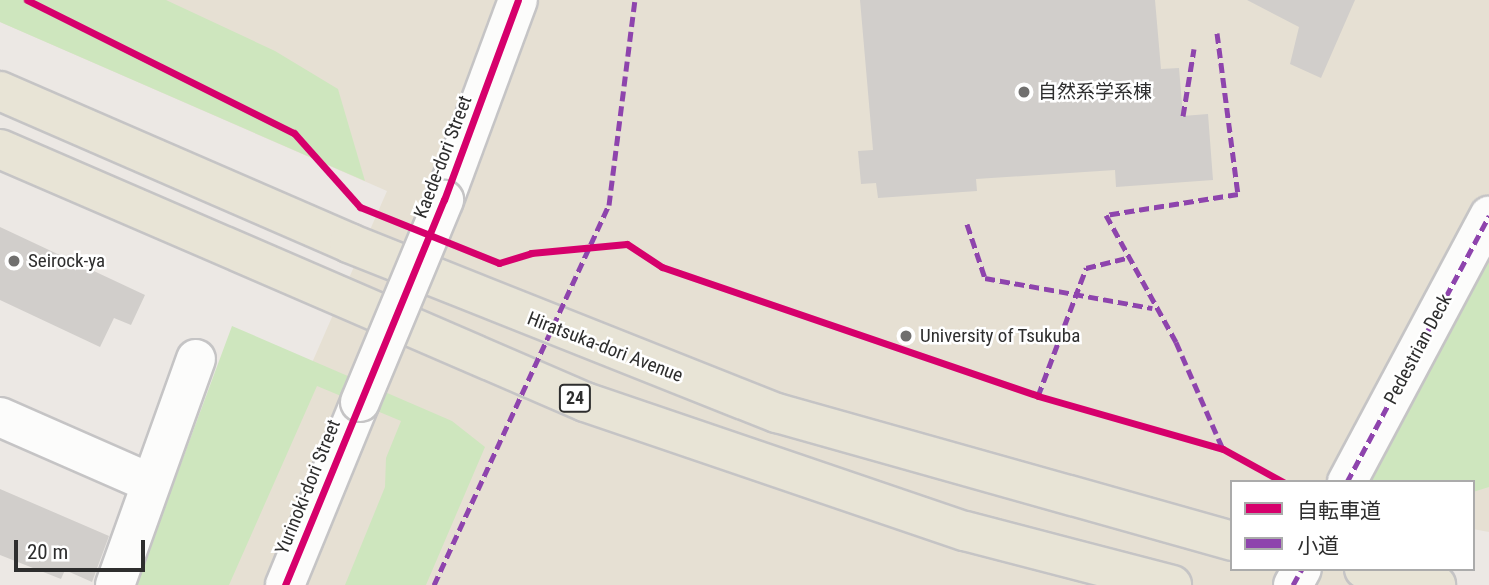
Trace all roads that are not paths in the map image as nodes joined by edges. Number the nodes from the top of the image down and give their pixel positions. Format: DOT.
graph roads {
  1 [pos="518,0"];
  2 [pos="0,91"];
  3 [pos="0,149"];
  4 [pos="1489,216"];
  5 [pos="196,359"];
  6 [pos="360,402"];
  7 [pos="0,417"];
  8 [pos="1353,469"];
  9 [pos="150,483"];
  10 [pos="1230,540"];
  11 [pos="1373,571"];
  12 [pos="115,585"];
  13 [pos="285,585"];
  14 [pos="1172,585"];
  15 [pos="1436,585"];
  1 -- 6 [label="street, Kaede-dori Street, bridge"];
  2 -- 10 [label="main road, Hiratsuka-dori Avenue"];
  3 -- 14 [label="main road, 24"];
  4 -- 8 [label="street, Pedestrian Deck"];
  5 -- 9 [label="street"];
  6 -- 13 [label="street, Yurinoki-dori Street"];
  7 -- 9 [label="street"];
  9 -- 12 [label="street"];
  11 -- 15 [label="main road"];
}
